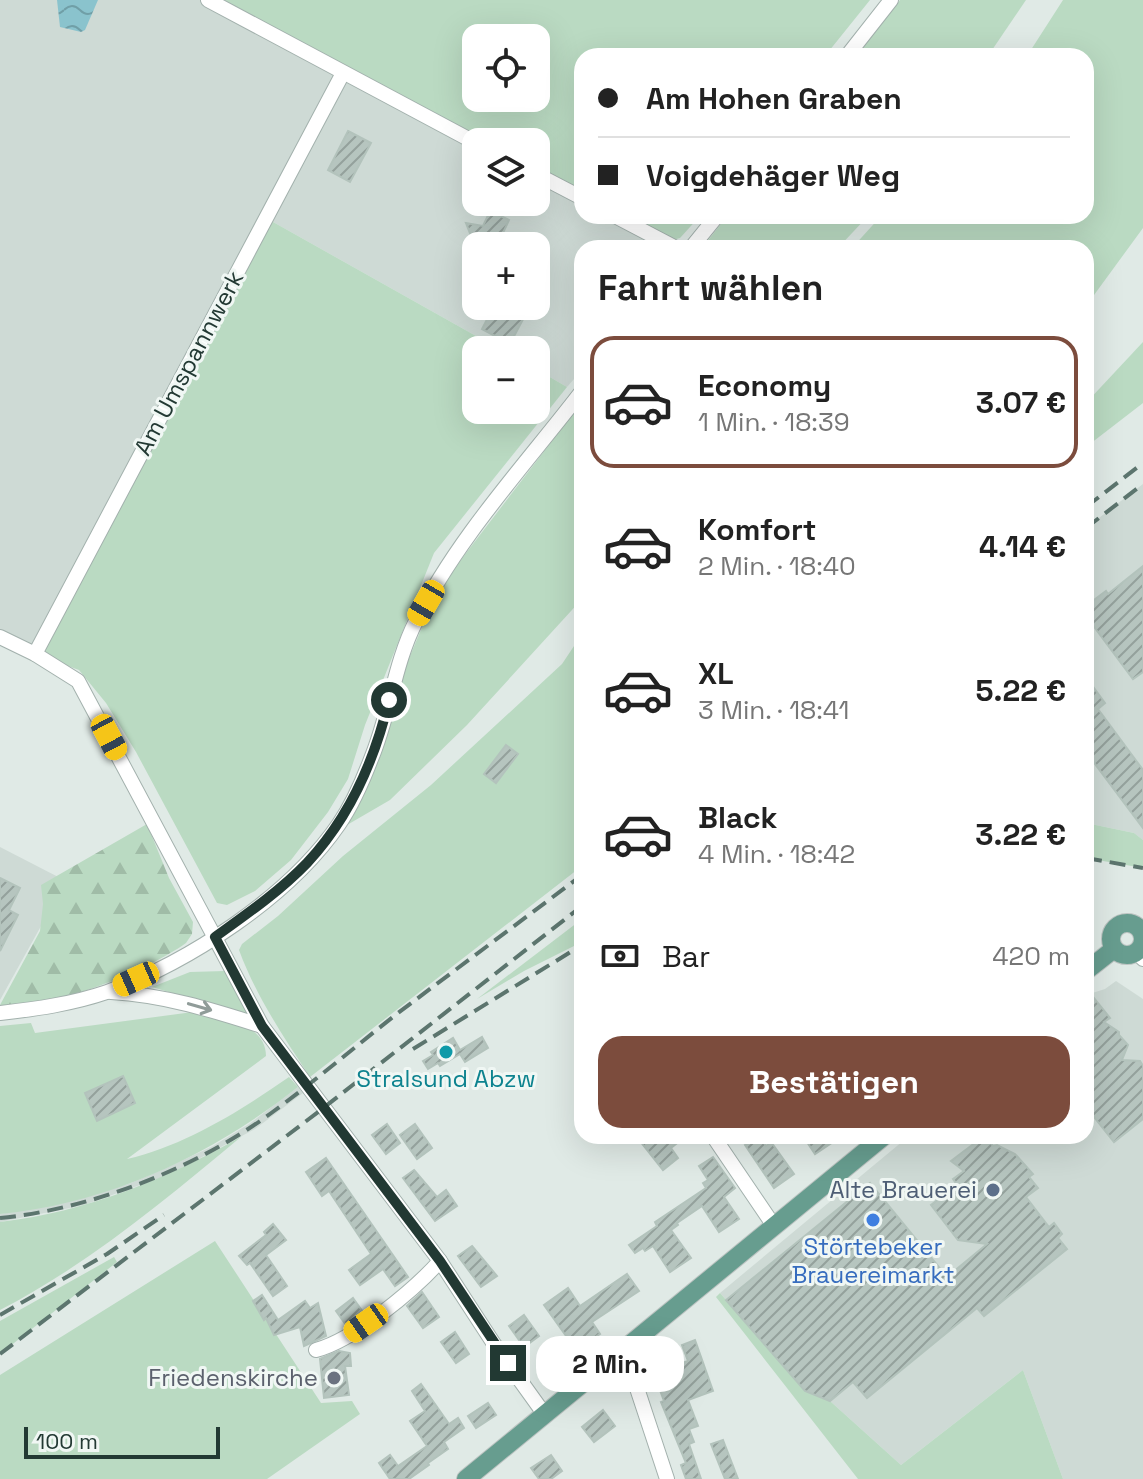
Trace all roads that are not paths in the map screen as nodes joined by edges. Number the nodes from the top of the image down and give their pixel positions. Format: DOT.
graph roads {
  1 [pos="208,0"];
  2 [pos="891,0"];
  3 [pos="853,48"];
  4 [pos="343,73"];
  5 [pos="462,136"];
  6 [pos="550,181"];
  7 [pos="574,194"];
  8 [pos="630,224"];
  9 [pos="710,224"];
  10 [pos="661,240"];
  11 [pos="698,240"];
  12 [pos="574,401"];
  13 [pos="0,637"];
  14 [pos="35,654"];
  15 [pos="1141,927"];
  16 [pos="215,937"];
  17 [pos="1114,949"];
  18 [pos="1140,956"];
  19 [pos="1094,965"];
  20 [pos="107,992"];
  21 [pos="0,1013"];
  22 [pos="262,1026"];
  23 [pos="718,1144"];
  24 [pos="874,1144"];
  25 [pos="774,1226"];
  26 [pos="440,1261"];
  27 [pos="316,1350"];
  28 [pos="621,1350"];
  29 [pos="545,1415"];
  30 [pos="466,1479"];
  31 [pos="667,1479"];
  1 -- 4 [label="street"];
  2 -- 3 [label="street"];
  4 -- 5 [label="street"];
  4 -- 14 [label="street, Am Umspannwerk"];
  6 -- 7 [label="street"];
  8 -- 10 [label="street"];
  9 -- 11 [label="street"];
  12 -- 16 [label="street"];
  13 -- 14 [label="street"];
  14 -- 16 [label="street"];
  15 -- 17 [label="main road"];
  15 -- 18 [label="main road"];
  16 -- 20 [label="street"];
  16 -- 22 [label="street"];
  17 -- 18 [label="main road"];
  17 -- 19 [label="main road"];
  20 -- 21 [label="street"];
  20 -- 22 [label="street, one-way"];
  22 -- 26 [label="street"];
  23 -- 25 [label="street"];
  24 -- 25 [label="main road"];
  25 -- 28 [label="main road"];
  26 -- 27 [label="street"];
  26 -- 29 [label="street"];
  28 -- 29 [label="main road"];
  28 -- 31 [label="street"];
  29 -- 30 [label="main road"];
}
